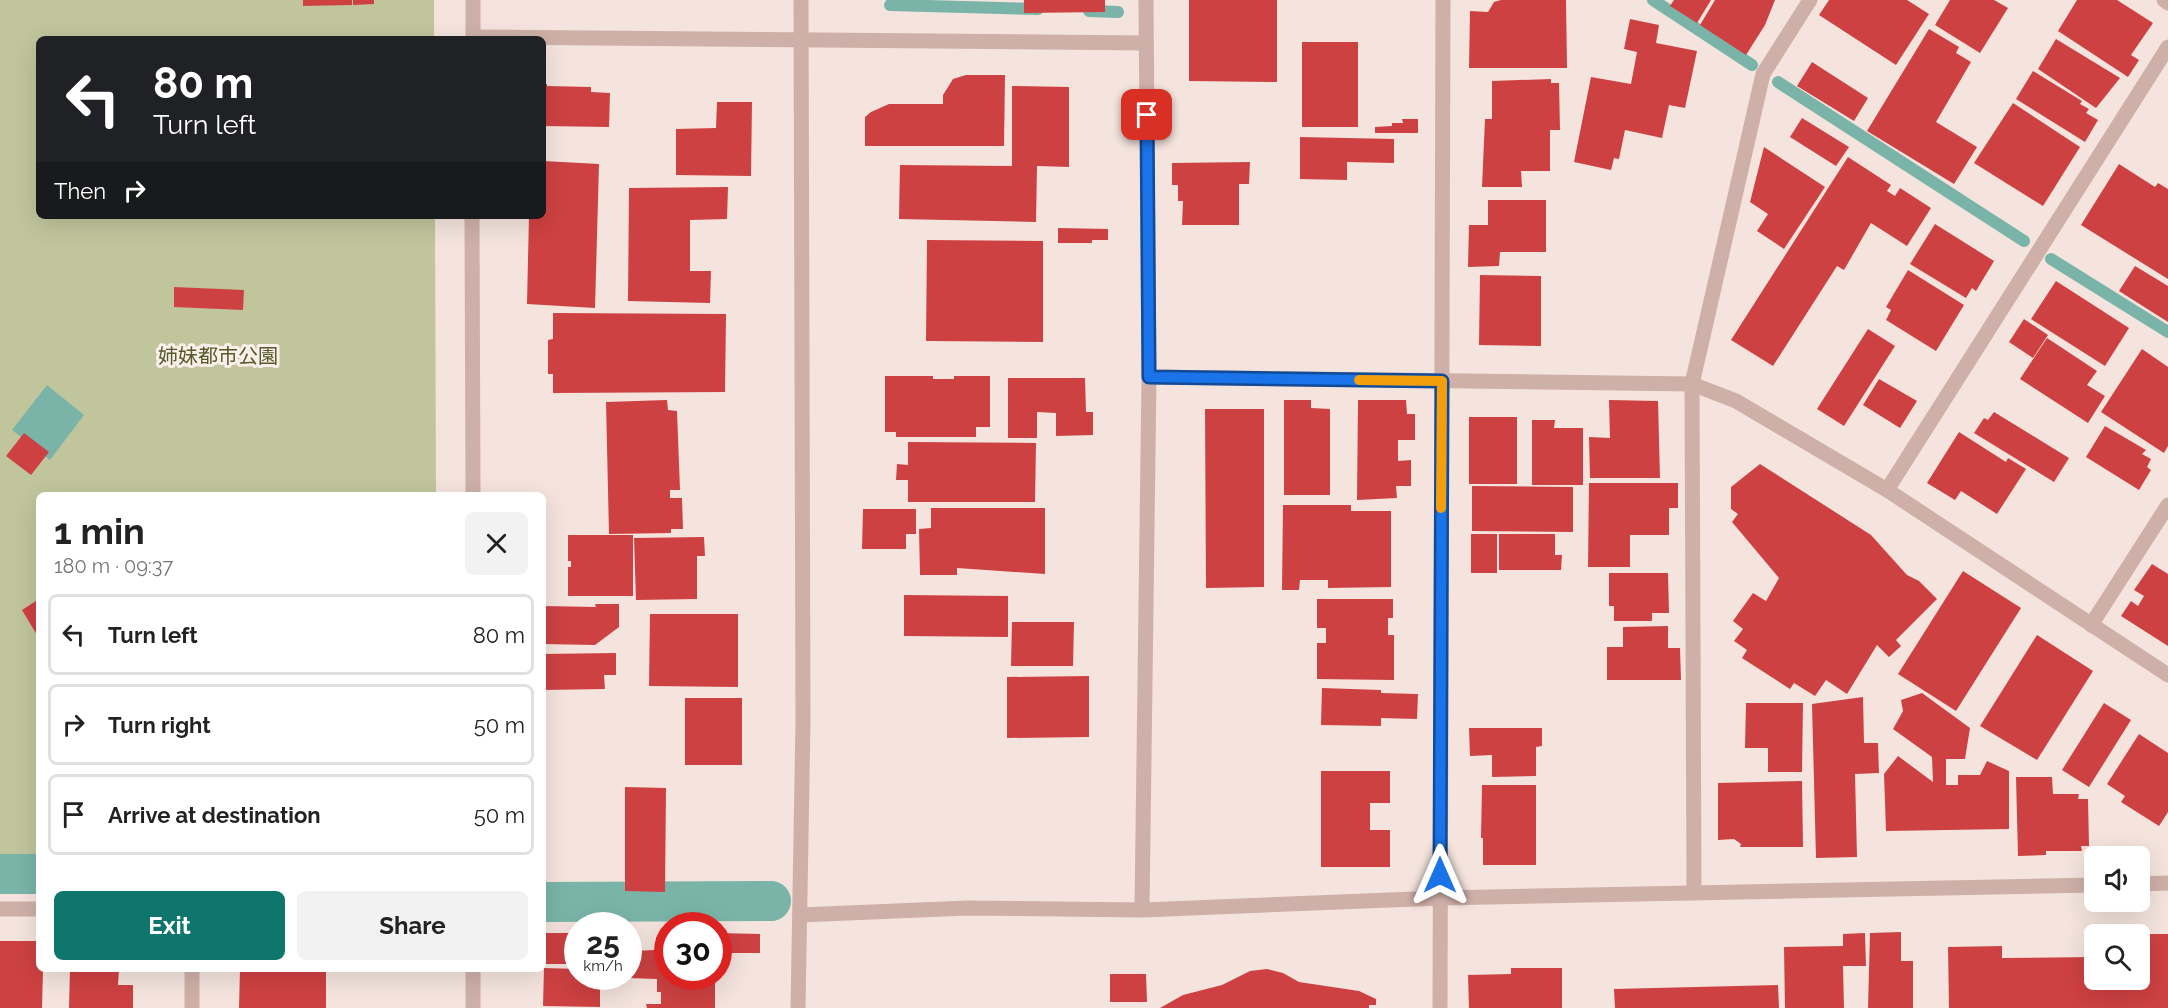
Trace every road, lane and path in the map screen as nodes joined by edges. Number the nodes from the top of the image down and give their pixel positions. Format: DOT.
graph roads {
  1 [pos="473,0"];
  2 [pos="801,0"];
  3 [pos="1146,0"];
  4 [pos="1443,0"];
  5 [pos="1810,0"];
  6 [pos="2164,0"];
  7 [pos="2168,3"];
  8 [pos="473,36"];
  9 [pos="546,38"];
  10 [pos="800,40"];
  11 [pos="1146,43"];
  12 [pos="2168,47"];
  13 [pos="472,219"];
  14 [pos="1149,377"];
  15 [pos="1442,381"];
  16 [pos="1692,384"];
  17 [pos="1887,490"];
  18 [pos="473,492"];
  19 [pos="2168,505"];
  20 [pos="2091,625"];
  21 [pos="2168,675"];
  22 [pos="2168,883"];
  23 [pos="2150,884"];
  24 [pos="2084,885"];
  25 [pos="1694,893"];
  26 [pos="1440,898"];
  27 [pos="0,909"];
  28 [pos="36,909"];
  29 [pos="1142,910"];
  30 [pos="800,915"];
  31 [pos="192,972"];
  32 [pos="473,972"];
  33 [pos="192,1008"];
  34 [pos="473,1008"];
  35 [pos="798,1008"];
  36 [pos="1440,1008"];
  1 -- 8 [label="street"];
  2 -- 10 [label="street"];
  3 -- 11 [label="street"];
  4 -- 15 [label="street"];
  5 -- 16 [label="street"];
  6 -- 7 [label="street"];
  9 -- 10 [label="street"];
  10 -- 11 [label="street"];
  10 -- 30 [label="street"];
  11 -- 14 [label="street"];
  12 -- 17 [label="street"];
  13 -- 18 [label="street"];
  14 -- 15 [label="street"];
  14 -- 29 [label="street"];
  15 -- 16 [label="street"];
  15 -- 26 [label="street"];
  16 -- 17 [label="street"];
  16 -- 25 [label="street"];
  17 -- 20 [label="street"];
  19 -- 20 [label="street"];
  20 -- 21 [label="street"];
  22 -- 23 [label="street"];
  24 -- 25 [label="street"];
  25 -- 26 [label="street"];
  26 -- 29 [label="street"];
  26 -- 36 [label="street"];
  27 -- 28 [label="street"];
  29 -- 30 [label="street"];
  30 -- 35 [label="street"];
  31 -- 33 [label="street"];
  32 -- 34 [label="street"];
}
